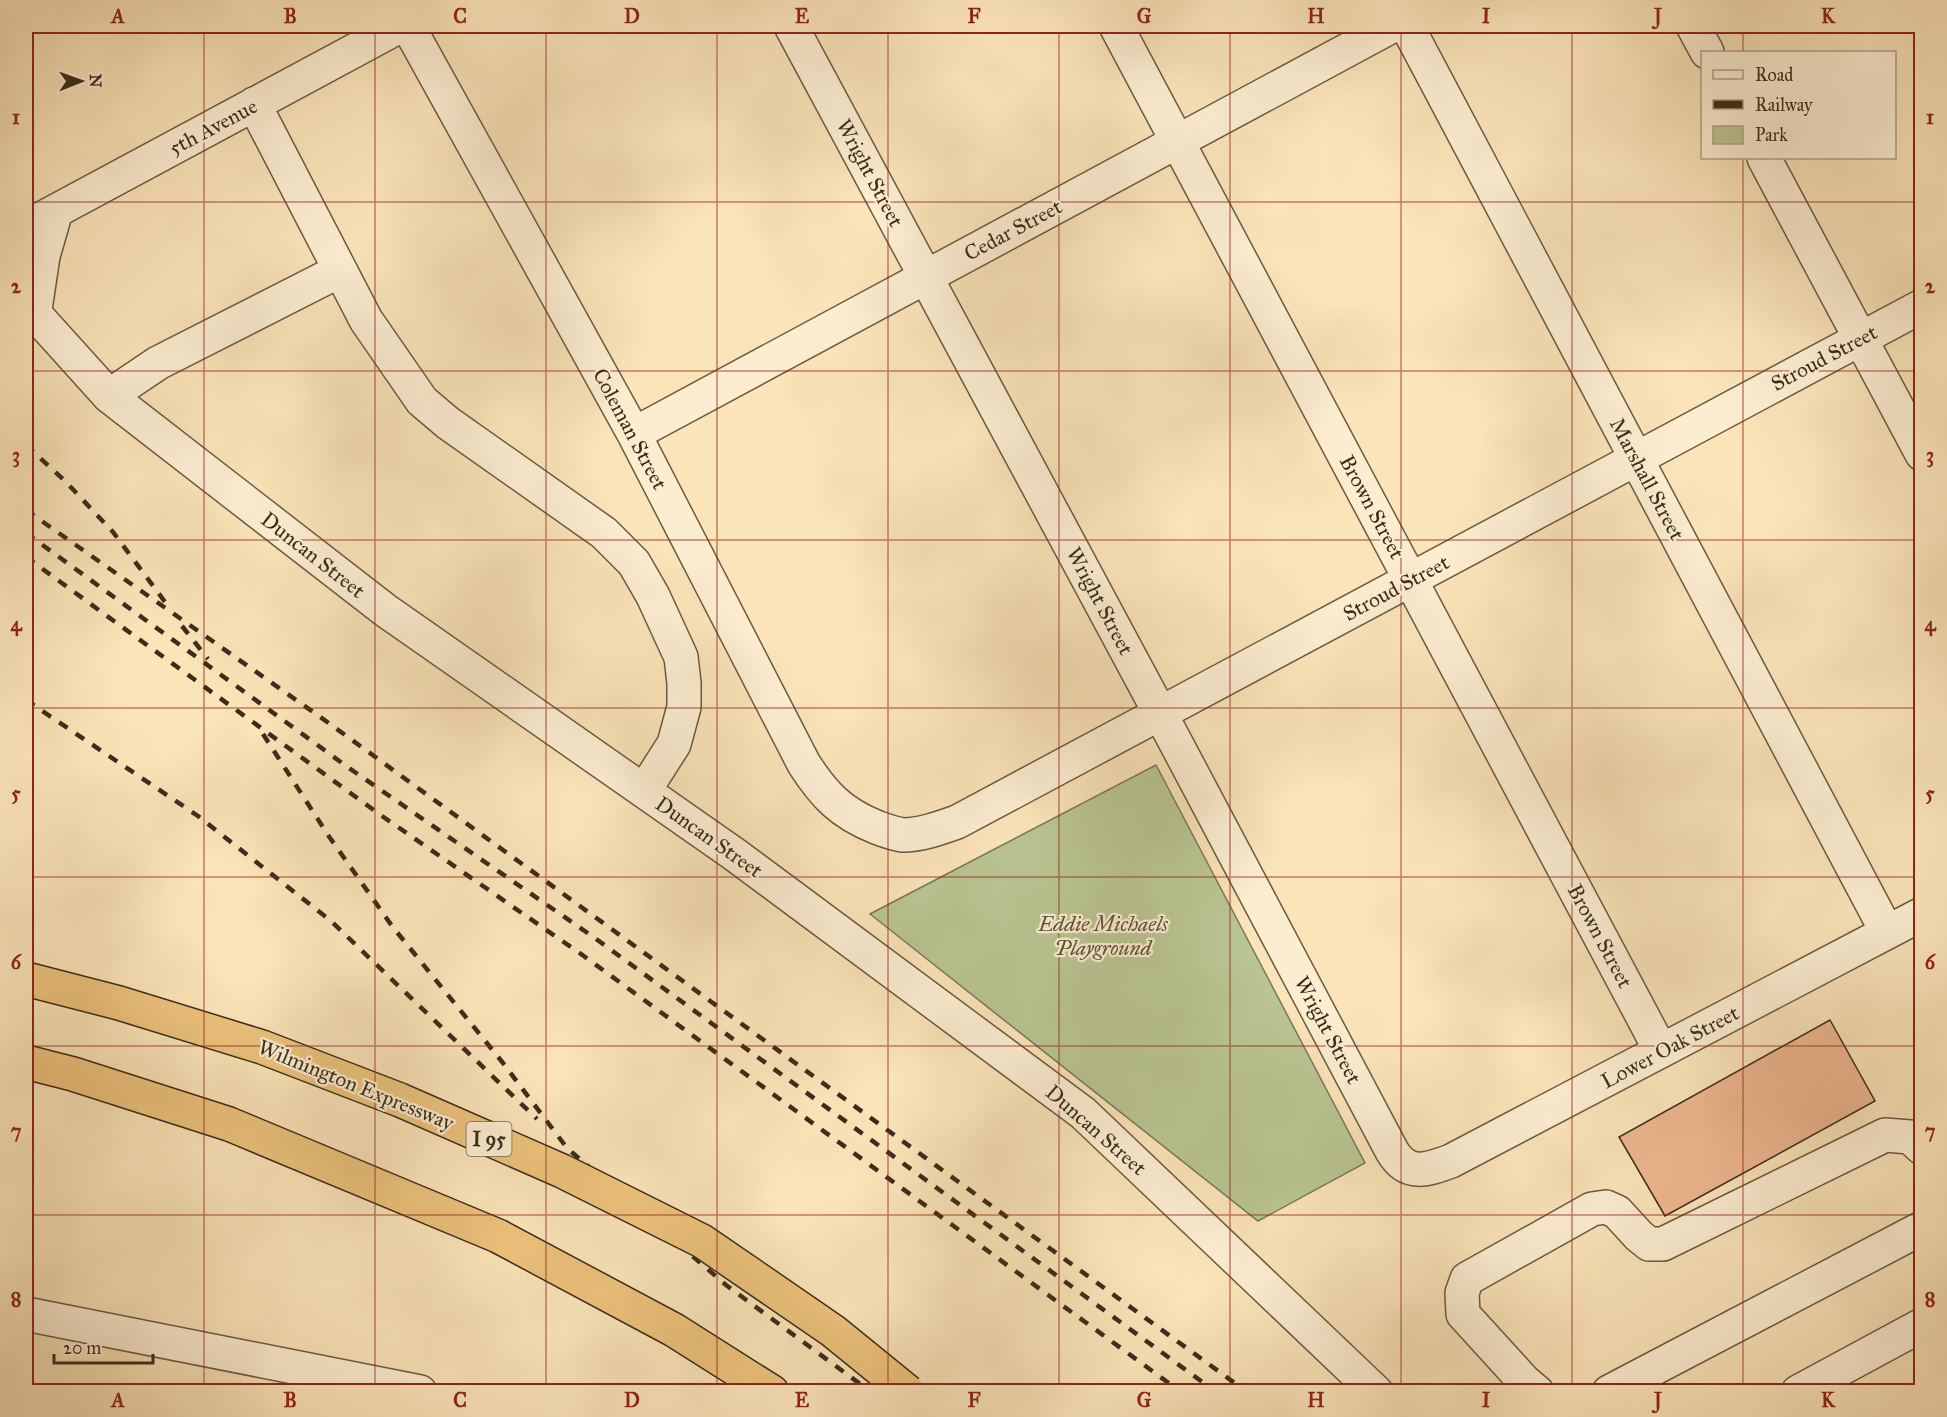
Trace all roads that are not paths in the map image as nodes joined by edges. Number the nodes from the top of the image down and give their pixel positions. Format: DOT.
graph roads {
  1 [pos="400,26"];
  2 [pos="408,26"];
  3 [pos="791,26"];
  4 [pos="1116,26"];
  5 [pos="1392,26"];
  6 [pos="1407,26"];
  7 [pos="1693,26"];
  8 [pos="1706,51"];
  9 [pos="254,104"];
  10 [pos="1178,141"];
  11 [pos="1765,159"];
  12 [pos="56,211"];
  13 [pos="26,227"];
  14 [pos="339,272"];
  15 [pos="925,277"];
  16 [pos="1922,306"];
  17 [pos="30,310"];
  18 [pos="1860,339"];
  19 [pos="108,396"];
  20 [pos="634,434"];
  21 [pos="1922,454"];
  22 [pos="1636,459"];
  23 [pos="1411,580"];
  24 [pos="1160,713"];
  25 [pos="644,791"];
  26 [pos="862,821"];
  27 [pos="1922,914"];
  28 [pos="1887,932"];
  29 [pos="26,979"];
  30 [pos="1661,1051"];
  31 [pos="26,1062"];
  32 [pos="1922,1148"];
  33 [pos="1414,1169"];
  34 [pos="1922,1228"];
  35 [pos="26,1314"];
  36 [pos="1922,1325"];
  37 [pos="420,1392"];
  38 [pos="772,1392"];
  39 [pos="908,1392"];
  40 [pos="1376,1392"];
  41 [pos="1537,1392"];
  42 [pos="1609,1392"];
  43 [pos="1798,1392"];
  1 -- 9 [label="street, 5th Avenue"];
  2 -- 20 [label="street, Coleman Street"];
  3 -- 15 [label="street, Wright Street"];
  4 -- 10 [label="street, Brown Street"];
  5 -- 10 [label="street, Cedar Street"];
  6 -- 22 [label="street, Marshall Street"];
  7 -- 8 [label="street"];
  9 -- 12 [label="street, 5th Avenue"];
  9 -- 14 [label="street"];
  10 -- 15 [label="street, Cedar Street"];
  10 -- 23 [label="street, Brown Street"];
  11 -- 18 [label="street"];
  12 -- 13 [label="street, 5th Avenue"];
  12 -- 17 [label="street"];
  14 -- 19 [label="street"];
  14 -- 25 [label="street"];
  15 -- 20 [label="street, Cedar Street"];
  15 -- 24 [label="street, Wright Street"];
  16 -- 18 [label="street, Stroud Street"];
  17 -- 19 [label="street, Duncan Street"];
  18 -- 21 [label="street"];
  18 -- 22 [label="street, Stroud Street"];
  19 -- 25 [label="street, Duncan Street"];
  20 -- 26 [label="street, Coleman Street"];
  22 -- 23 [label="street, Stroud Street"];
  22 -- 28 [label="street, Marshall Street"];
  23 -- 24 [label="street, Stroud Street"];
  23 -- 30 [label="street, Brown Street"];
  24 -- 26 [label="street, Stroud Street"];
  24 -- 33 [label="street, Wright Street"];
  25 -- 40 [label="street, Duncan Street"];
  27 -- 28 [label="street, Lower Oak Street"];
  28 -- 30 [label="street, Lower Oak Street"];
  29 -- 39 [label="highway, Wilmington Expressway / I 95, bridge"];
  30 -- 33 [label="street, Lower Oak Street"];
  31 -- 38 [label="highway"];
  32 -- 41 [label="street"];
  34 -- 42 [label="street"];
  35 -- 37 [label="street"];
  36 -- 43 [label="street"];
}
